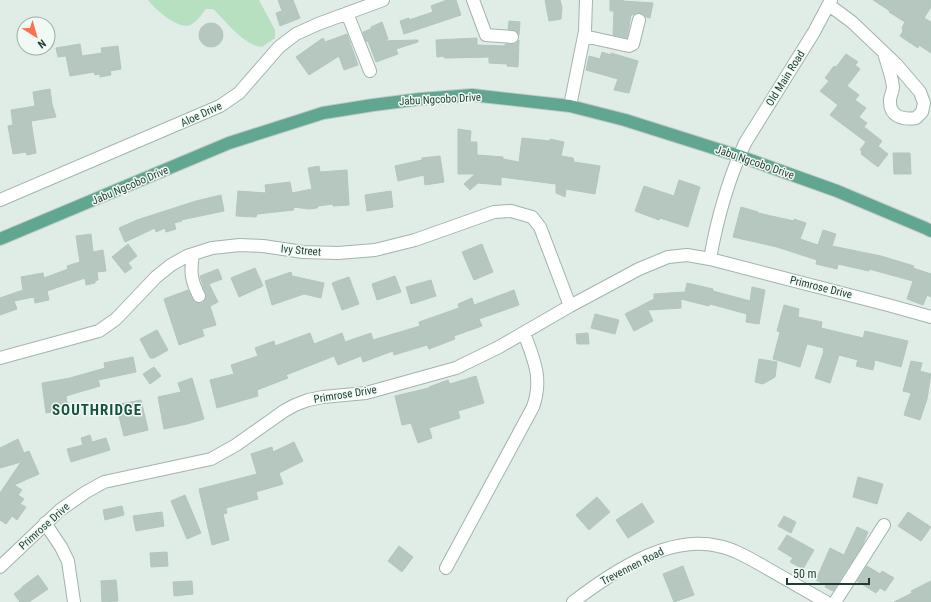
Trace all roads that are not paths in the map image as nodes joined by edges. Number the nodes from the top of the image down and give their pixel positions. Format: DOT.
graph roads {
  1 [pos="383,0"];
  2 [pos="472,0"];
  3 [pos="586,0"];
  4 [pos="830,2"];
  5 [pos="347,13"];
  6 [pos="639,20"];
  7 [pos="584,36"];
  8 [pos="512,37"];
  9 [pos="884,53"];
  10 [pos="370,71"];
  11 [pos="570,106"];
  12 [pos="739,156"];
  13 [pos="1,197"];
  14 [pos="931,232"];
  15 [pos="0,239"];
  16 [pos="193,254"];
  17 [pos="710,259"];
  18 [pos="199,296"];
  19 [pos="570,306"];
  20 [pos="931,317"];
  21 [pos="524,333"];
  22 [pos="0,358"];
  23 [pos="45,523"];
  24 [pos="884,525"];
  25 [pos="0,567"];
  26 [pos="446,568"];
  27 [pos="74,602"];
  28 [pos="573,602"];
  29 [pos="826,602"];
  30 [pos="835,602"];
  1 -- 5 [label="street, Aloe Drive"];
  2 -- 8 [label="street"];
  3 -- 7 [label="street"];
  4 -- 9 [label="street"];
  4 -- 12 [label="street, Old Main Road"];
  5 -- 10 [label="street"];
  5 -- 13 [label="street, Aloe Drive"];
  6 -- 7 [label="street"];
  7 -- 11 [label="street"];
  9 -- 9 [label="street"];
  11 -- 12 [label="main road, Jabu Ngcobo Drive"];
  11 -- 15 [label="main road, Jabu Ngcobo Drive"];
  12 -- 14 [label="main road, Jabu Ngcobo Drive"];
  12 -- 17 [label="street"];
  16 -- 18 [label="street"];
  16 -- 19 [label="street, Ivy Street"];
  16 -- 22 [label="street, Ivy Street"];
  17 -- 19 [label="street, Primrose Drive"];
  17 -- 20 [label="street, Primrose Drive"];
  19 -- 21 [label="street, Primrose Drive"];
  21 -- 23 [label="street, Primrose Drive"];
  21 -- 26 [label="street"];
  23 -- 25 [label="street, Primrose Drive"];
  23 -- 27 [label="street"];
  24 -- 30 [label="street"];
  28 -- 29 [label="street, Trevennen Road"];
}
